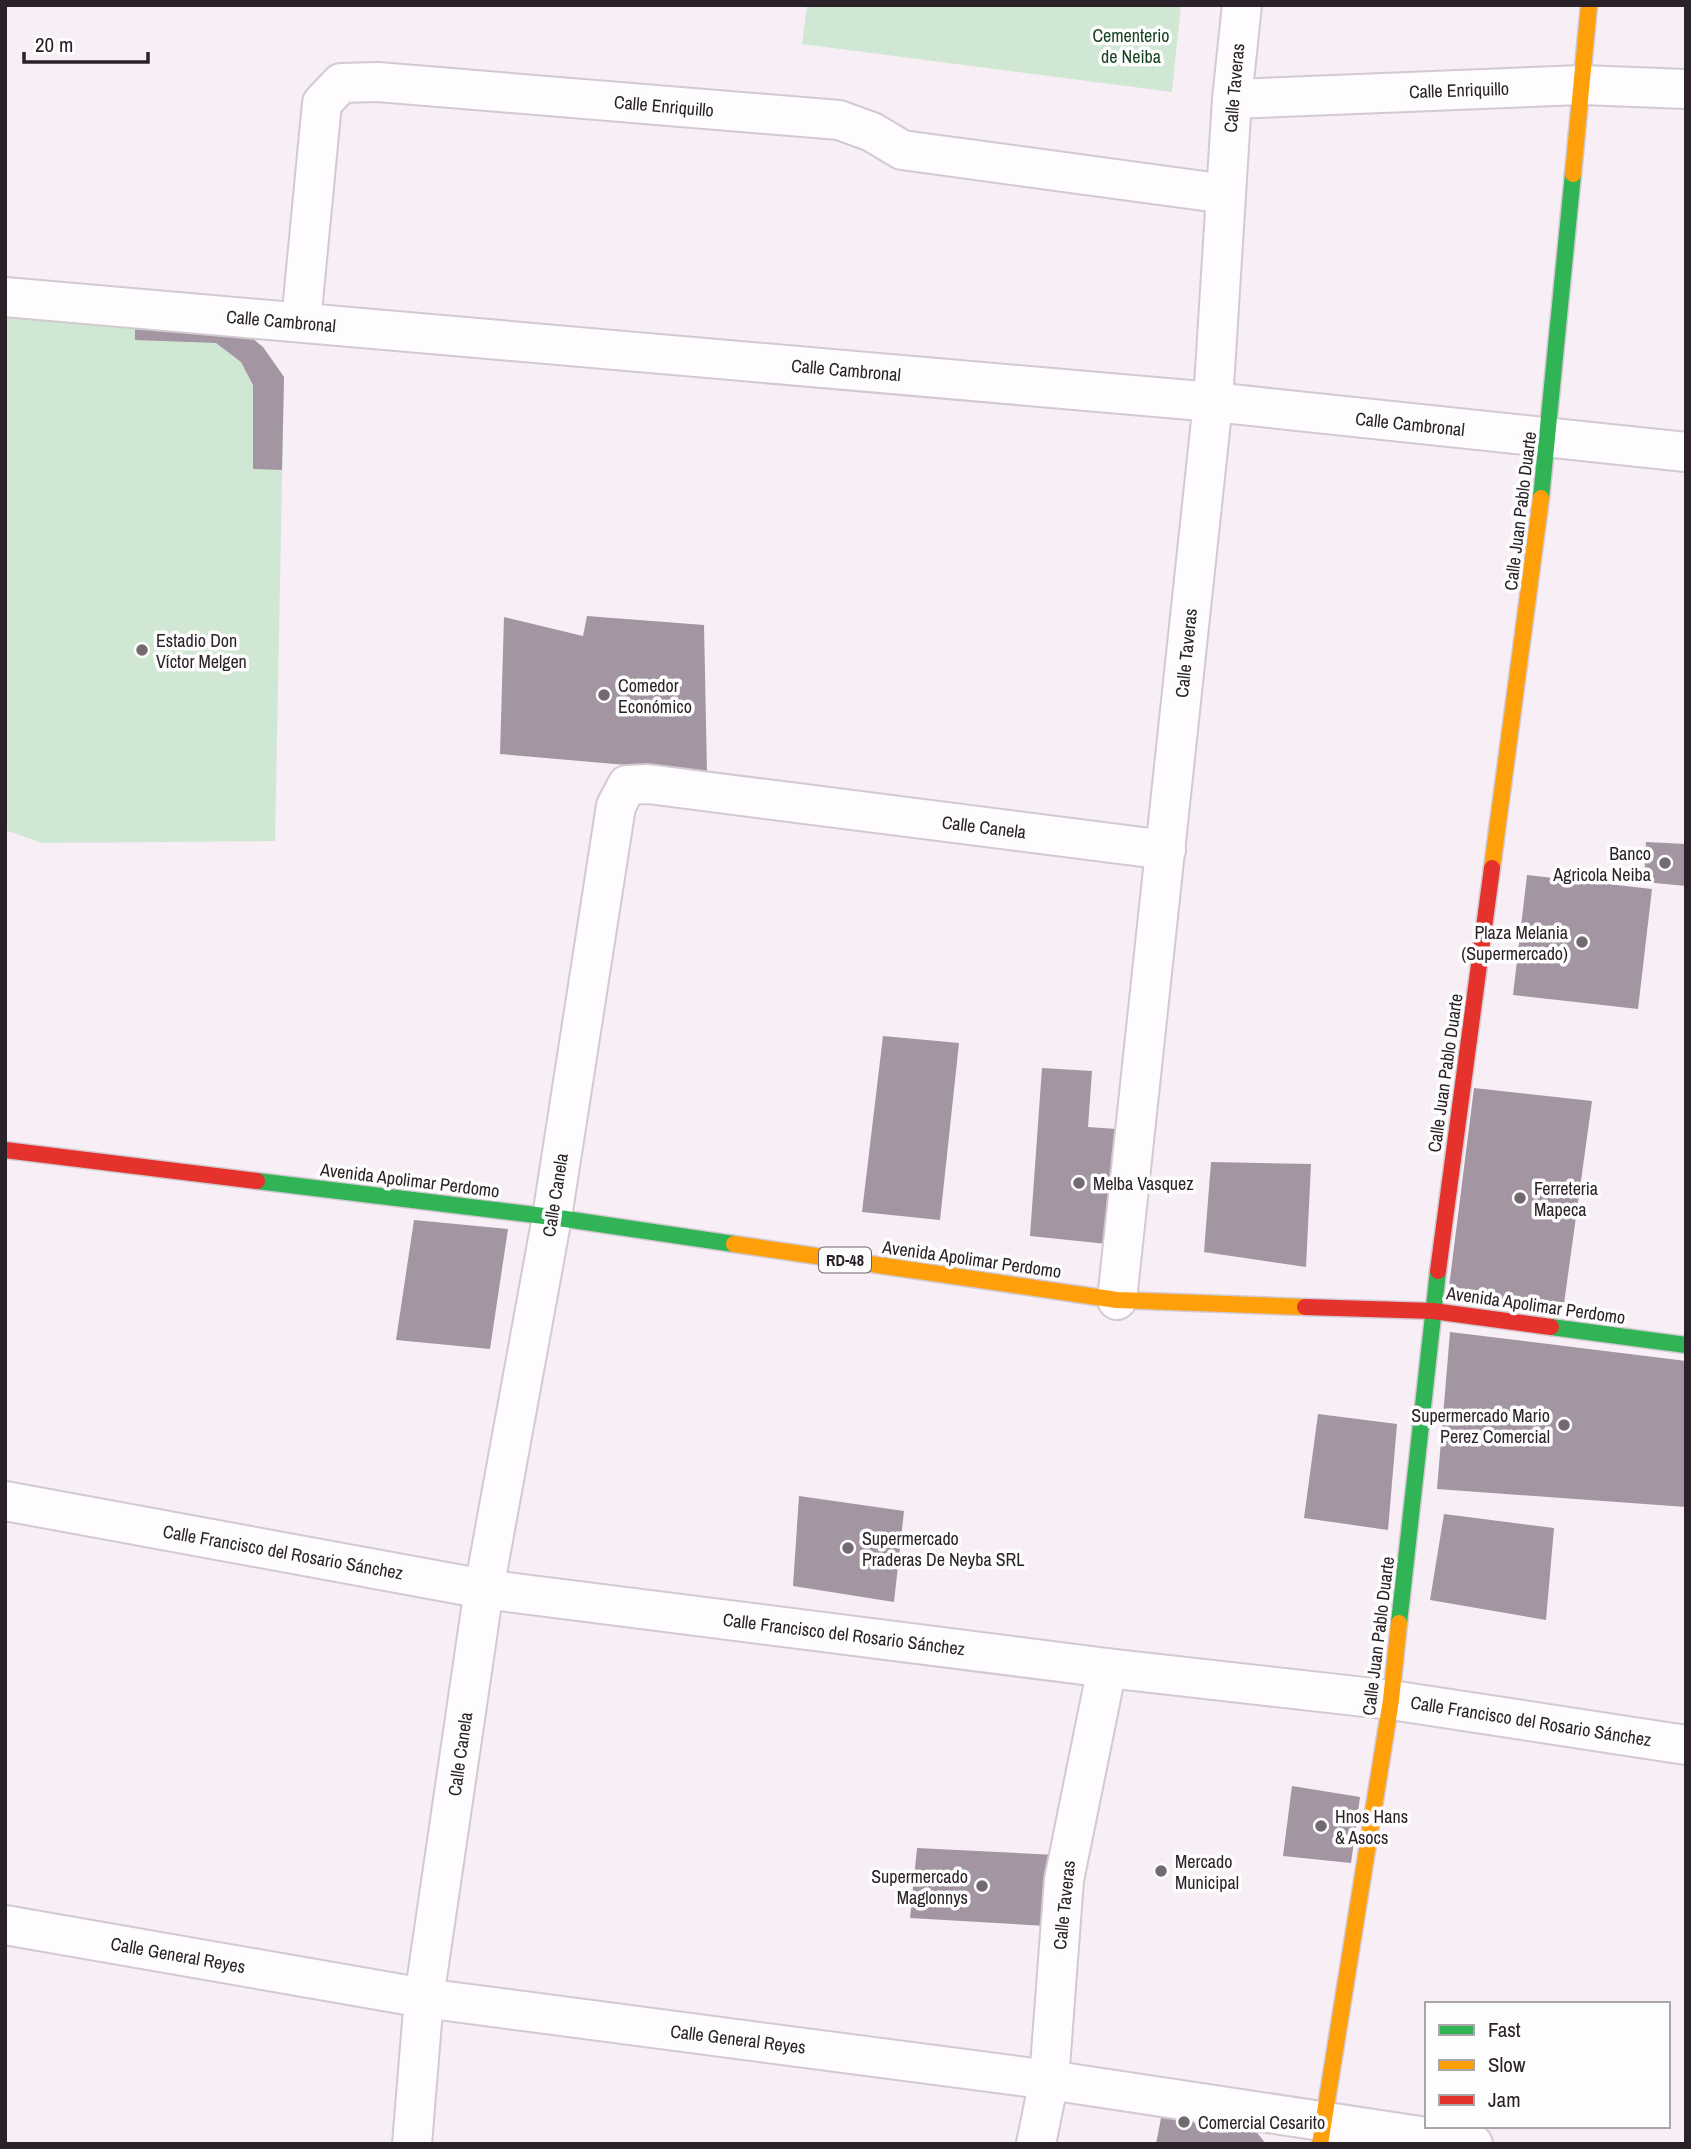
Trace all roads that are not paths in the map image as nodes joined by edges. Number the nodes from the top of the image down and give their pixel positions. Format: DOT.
graph roads {
  1 [pos="1242,5"];
  2 [pos="1589,5"];
  3 [pos="1582,85"];
  4 [pos="1686,89"];
  5 [pos="1232,99"];
  6 [pos="1226,194"];
  7 [pos="5,296"];
  8 [pos="301,322"];
  9 [pos="1213,402"];
  10 [pos="1549,439"];
  11 [pos="1686,452"];
  12 [pos="1166,850"];
  13 [pos="5,1150"];
  14 [pos="552,1217"];
  15 [pos="1117,1300"];
  16 [pos="1433,1311"];
  17 [pos="1686,1345"];
  18 [pos="5,1501"];
  19 [pos="484,1589"];
  20 [pos="1108,1668"];
  21 [pos="1391,1700"];
  22 [pos="1686,1745"];
  23 [pos="5,1925"];
  24 [pos="424,1998"];
  25 [pos="1049,2080"];
  26 [pos="1322,2132"];
  27 [pos="412,2144"];
  28 [pos="1036,2144"];
  29 [pos="1473,2144"];
  1 -- 5 [label="street, Calle Taveras"];
  2 -- 3 [label="street, Calle Juan Pablo Duarte"];
  3 -- 4 [label="street, Calle Enriquillo"];
  3 -- 5 [label="street, Calle Enriquillo"];
  3 -- 10 [label="street, Calle Juan Pablo Duarte"];
  5 -- 6 [label="street, Calle Taveras"];
  6 -- 8 [label="street, Calle Enriquillo"];
  6 -- 9 [label="street, Calle Taveras"];
  7 -- 8 [label="street, Calle Cambronal"];
  8 -- 9 [label="street, Calle Cambronal"];
  9 -- 10 [label="street, Calle Cambronal"];
  9 -- 12 [label="street, Calle Taveras"];
  10 -- 11 [label="street, Calle Cambronal"];
  10 -- 16 [label="street, Calle Juan Pablo Duarte"];
  12 -- 14 [label="street, Calle Canela"];
  12 -- 15 [label="street, Calle Taveras"];
  13 -- 14 [label="street, Avenida Apolimar Perdomo / RD-48"];
  14 -- 15 [label="street, Avenida Apolimar Perdomo / RD-48"];
  14 -- 19 [label="street, Calle Canela"];
  15 -- 16 [label="street, Avenida Apolimar Perdomo / RD-48"];
  16 -- 17 [label="street, Avenida Apolimar Perdomo / RD-48"];
  16 -- 21 [label="street, Calle Juan Pablo Duarte"];
  18 -- 19 [label="street, Calle Francisco del Rosario Sánchez"];
  19 -- 20 [label="street, Calle Francisco del Rosario Sánchez"];
  19 -- 24 [label="street, Calle Canela"];
  20 -- 21 [label="street, Calle Francisco del Rosario Sánchez"];
  20 -- 25 [label="street, Calle Taveras"];
  21 -- 22 [label="street, Calle Francisco del Rosario Sánchez"];
  21 -- 26 [label="street, Calle Juan Pablo Duarte"];
  23 -- 24 [label="street, Calle General Reyes"];
  24 -- 25 [label="street, Calle General Reyes"];
  24 -- 27 [label="street, Calle Canela"];
  25 -- 26 [label="street, Calle General Reyes"];
  25 -- 28 [label="street, Calle Taveras"];
  26 -- 29 [label="street, Calle General Reyes"];
}
